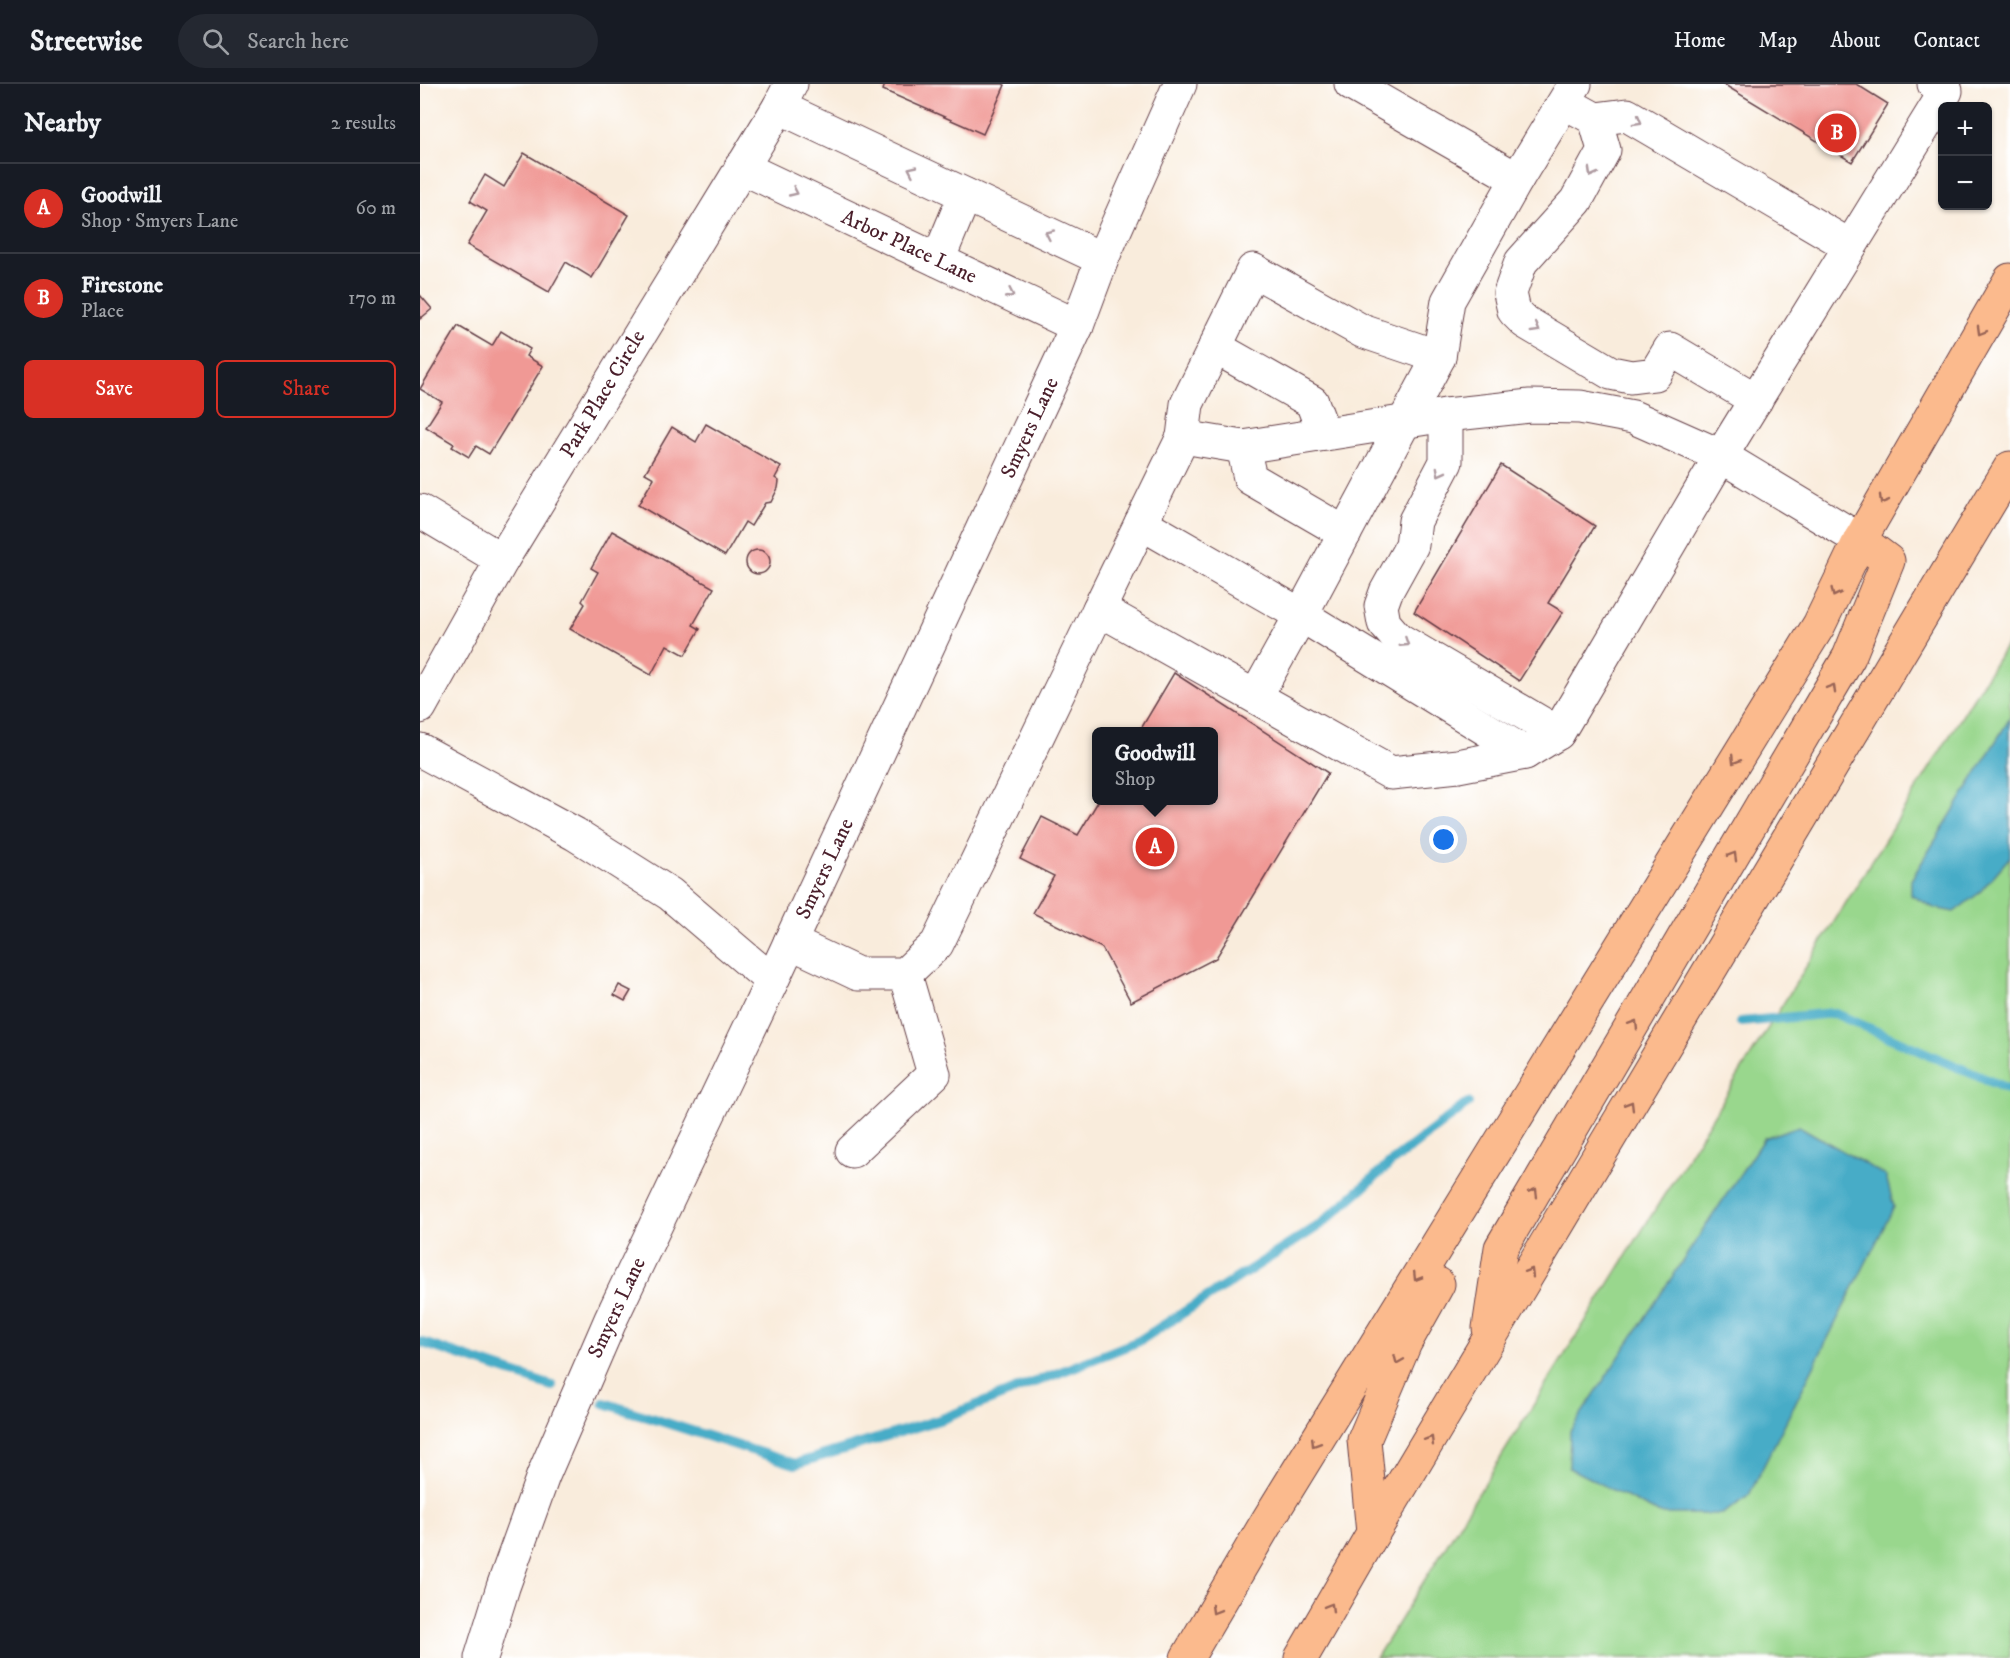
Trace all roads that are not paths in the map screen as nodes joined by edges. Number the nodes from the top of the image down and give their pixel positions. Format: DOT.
graph roads {
  1 [pos="1180,84"];
  2 [pos="1351,84"];
  3 [pos="1943,86"];
  4 [pos="1570,93"];
  5 [pos="785,96"];
  6 [pos="1595,119"];
  7 [pos="741,167"];
  8 [pos="1516,179"];
  9 [pos="965,195"];
  10 [pos="1850,246"];
  11 [pos="1102,259"];
  12 [pos="938,260"];
  13 [pos="2010,280"];
  14 [pos="1077,327"];
  15 [pos="1215,346"];
  16 [pos="1438,357"];
  17 [pos="1756,400"];
  18 [pos="1446,415"];
  19 [pos="1403,423"];
  20 [pos="1324,434"];
  21 [pos="1183,437"];
  22 [pos="1243,447"];
  23 [pos="1721,456"];
  24 [pos="2010,468"];
  25 [pos="420,511"];
  26 [pos="1141,523"];
  27 [pos="1345,533"];
  28 [pos="1860,540"];
  29 [pos="502,560"];
  30 [pos="1099,609"];
  31 [pos="1301,615"];
  32 [pos="1256,696"];
  33 [pos="420,707"];
  34 [pos="1558,733"];
  35 [pos="420,750"];
  36 [pos="1525,753"];
  37 [pos="1646,905"];
  38 [pos="790,942"];
  39 [pos="905,974"];
  40 [pos="772,981"];
  41 [pos="852,1151"];
  42 [pos="1486,1345"];
  43 [pos="1373,1533"];
  44 [pos="481,1658"];
  45 [pos="1187,1658"];
  46 [pos="1301,1658"];
  1 -- 11 [label="street, Smyers Lane"];
  2 -- 8 [label="street"];
  3 -- 10 [label="street"];
  4 -- 6 [label="street"];
  4 -- 8 [label="street"];
  5 -- 7 [label="street, Park Place Circle"];
  9 -- 5 [label="street, one-way"];
  6 -- 10 [label="street, one-way"];
  6 -- 17 [label="street, one-way"];
  7 -- 12 [label="street, Arbor Place Lane, one-way"];
  7 -- 29 [label="street, Park Place Circle"];
  8 -- 16 [label="street"];
  11 -- 9 [label="street, one-way"];
  9 -- 12 [label="street"];
  10 -- 17 [label="street"];
  11 -- 14 [label="street, Smyers Lane"];
  12 -- 14 [label="street, Arbor Place Lane, one-way"];
  13 -- 28 [label="main road, one-way"];
  14 -- 38 [label="street, Smyers Lane"];
  15 -- 16 [label="street"];
  15 -- 20 [label="street"];
  15 -- 21 [label="street"];
  16 -- 19 [label="street"];
  17 -- 23 [label="street"];
  18 -- 19 [label="street"];
  18 -- 23 [label="street"];
  18 -- 34 [label="street, one-way"];
  19 -- 20 [label="street"];
  19 -- 27 [label="street"];
  20 -- 22 [label="street"];
  21 -- 22 [label="street"];
  21 -- 26 [label="street"];
  22 -- 27 [label="street"];
  23 -- 28 [label="street"];
  23 -- 34 [label="street"];
  42 -- 24 [label="main road, one-way"];
  25 -- 29 [label="street"];
  26 -- 30 [label="street"];
  26 -- 31 [label="street"];
  27 -- 31 [label="street"];
  28 -- 37 [label="main road, one-way"];
  42 -- 28 [label="main road, one-way"];
  29 -- 33 [label="street, Park Place Circle"];
  30 -- 32 [label="street"];
  30 -- 39 [label="street"];
  31 -- 32 [label="street"];
  31 -- 36 [label="street"];
  32 -- 36 [label="street"];
  34 -- 36 [label="street"];
  35 -- 40 [label="street"];
  37 -- 43 [label="main road, one-way"];
  37 -- 45 [label="main road, one-way"];
  38 -- 39 [label="street"];
  38 -- 40 [label="street, Smyers Lane"];
  39 -- 41 [label="street"];
  40 -- 44 [label="street, Smyers Lane"];
  43 -- 42 [label="main road, one-way"];
  46 -- 43 [label="main road, one-way"];
}
